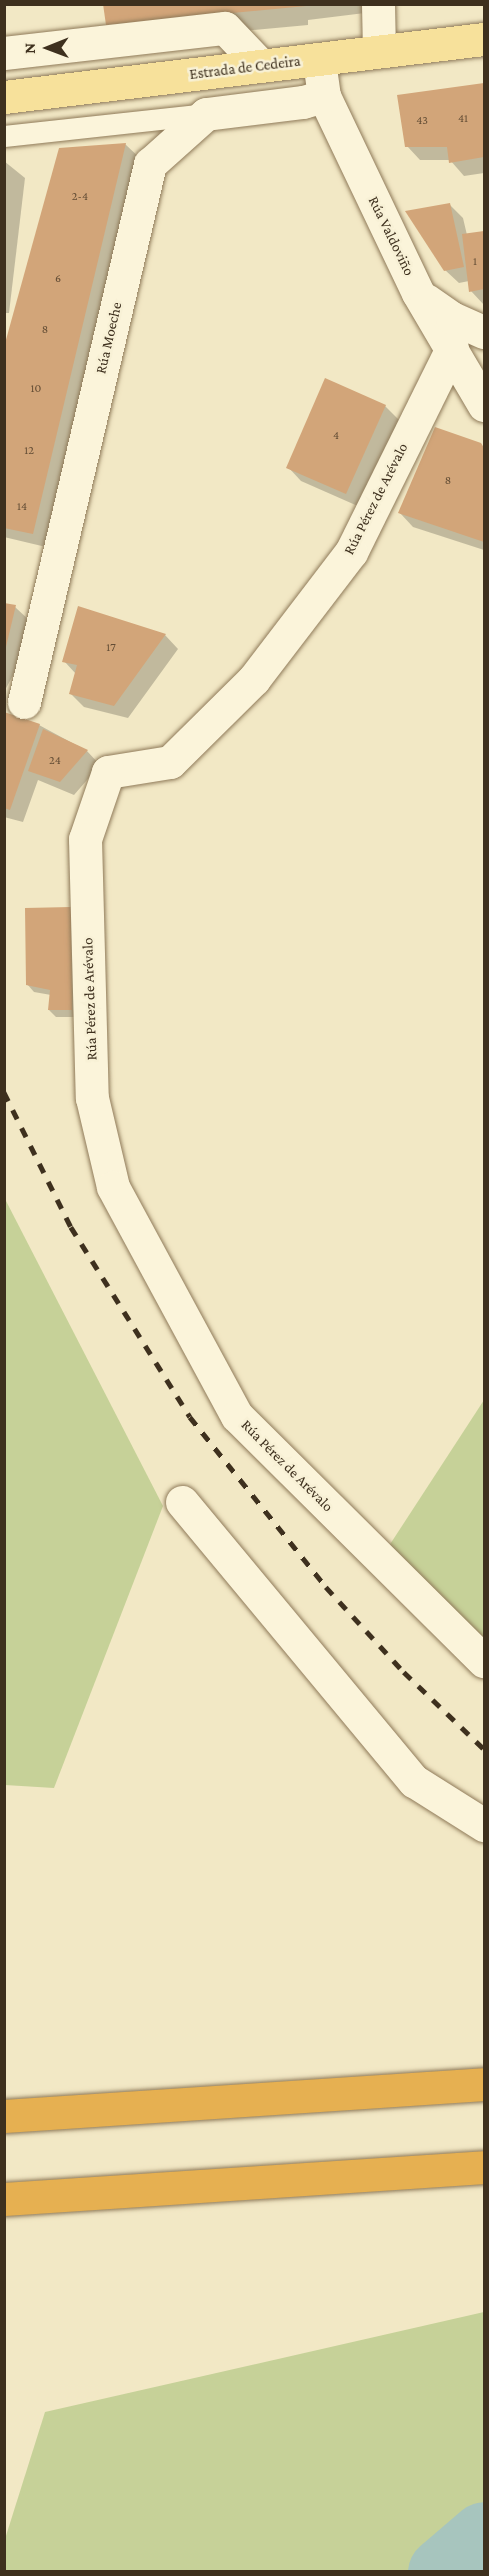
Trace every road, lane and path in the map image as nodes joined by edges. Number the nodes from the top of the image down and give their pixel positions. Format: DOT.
graph roads {
  1 [pos="378,4"];
  2 [pos="484,39"];
  3 [pos="379,51"];
  4 [pos="4,53"];
  5 [pos="318,59"];
  6 [pos="261,66"];
  7 [pos="324,96"];
  8 [pos="4,97"];
  9 [pos="206,114"];
  10 [pos="4,136"];
  11 [pos="418,293"];
  12 [pos="484,332"];
  13 [pos="452,348"];
  14 [pos="484,405"];
  15 [pos="24,702"];
  16 [pos="182,1502"];
  17 [pos="484,1661"];
  18 [pos="484,1825"];
  19 [pos="484,2084"];
  20 [pos="4,2116"];
  21 [pos="484,2167"];
  22 [pos="4,2199"];
  1 -- 3 [label="street"];
  2 -- 3 [label="main road, Estrada de Cedeira"];
  3 -- 5 [label="main road, Estrada de Cedeira"];
  4 -- 6 [label="street"];
  5 -- 6 [label="main road, Estrada de Cedeira"];
  5 -- 7 [label="street, Rúa Valdoviño"];
  6 -- 8 [label="main road, Estrada de Cedeira"];
  7 -- 9 [label="street"];
  7 -- 11 [label="street, Rúa Valdoviño"];
  9 -- 10 [label="lane"];
  9 -- 15 [label="street, Rúa Moeche"];
  11 -- 12 [label="street"];
  11 -- 13 [label="street, Rúa Valdoviño"];
  13 -- 14 [label="street, Rúa Valdoviño"];
  13 -- 17 [label="street, Rúa Pérez de Arévalo"];
  16 -- 18 [label="street"];
  19 -- 20 [label="highway"];
  21 -- 22 [label="highway"];
}
